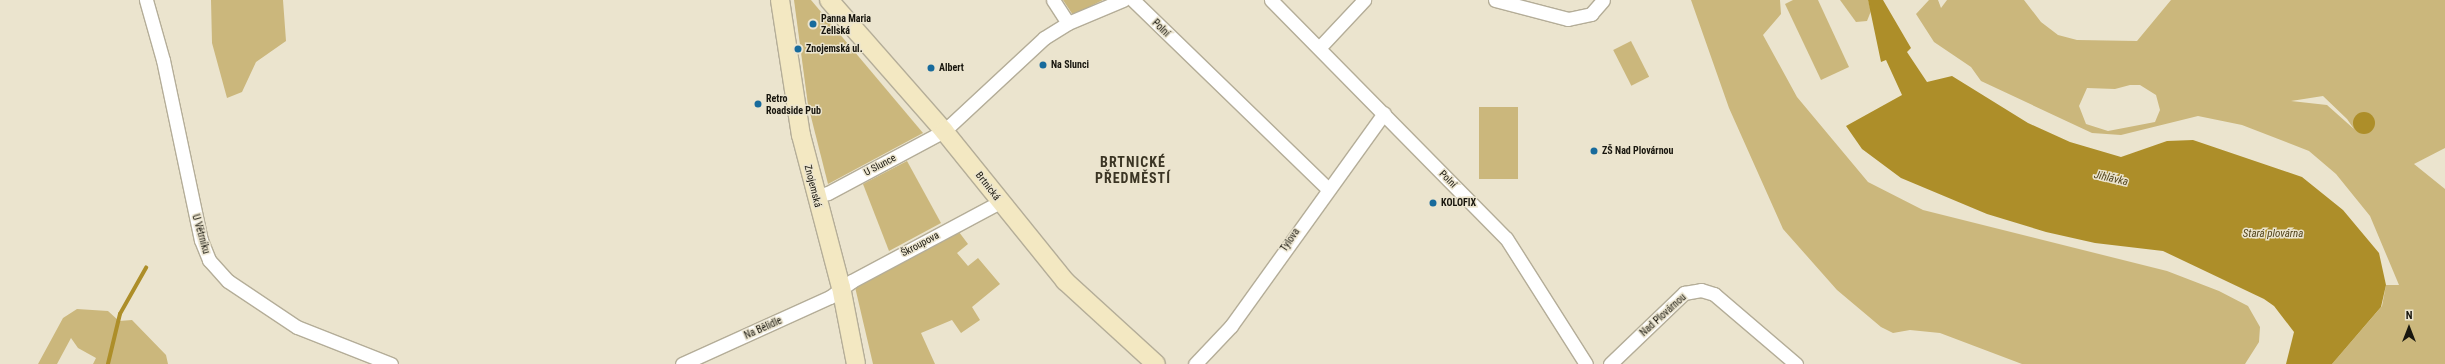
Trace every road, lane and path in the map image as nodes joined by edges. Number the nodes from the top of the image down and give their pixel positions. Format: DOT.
graph roads {
  1 [pos="146,0"];
  2 [pos="829,0"];
  3 [pos="1053,0"];
  4 [pos="1123,0"];
  5 [pos="1133,0"];
  6 [pos="1271,0"];
  7 [pos="1364,0"];
  8 [pos="1495,0"];
  9 [pos="1603,0"];
  10 [pos="781,2"];
  11 [pos="1068,22"];
  12 [pos="1318,48"];
  13 [pos="1384,114"];
  14 [pos="944,131"];
  15 [pos="1328,188"];
  16 [pos="815,196"];
  17 [pos="1000,202"];
  18 [pos="841,287"];
  19 [pos="391,364"];
  20 [pos="682,364"];
  21 [pos="856,364"];
  22 [pos="1156,364"];
  23 [pos="1195,364"];
  24 [pos="1586,364"];
  25 [pos="1610,364"];
  26 [pos="1796,364"];
  1 -- 19 [label="street, U Větrníku"];
  2 -- 14 [label="main road, Brtnická"];
  3 -- 11 [label="street"];
  4 -- 11 [label="street"];
  5 -- 15 [label="street, Polní"];
  6 -- 12 [label="street, Polní"];
  7 -- 12 [label="street"];
  8 -- 9 [label="street"];
  10 -- 16 [label="main road, Znojemská"];
  11 -- 14 [label="street"];
  12 -- 13 [label="street, Polní"];
  13 -- 15 [label="street, Tylova"];
  13 -- 24 [label="street, Polní"];
  14 -- 16 [label="street, U Slunce"];
  14 -- 17 [label="main road, Brtnická"];
  15 -- 23 [label="street, Tylova"];
  16 -- 18 [label="main road, Znojemská"];
  17 -- 18 [label="street, Škroupova"];
  17 -- 22 [label="main road, Brtnická"];
  18 -- 20 [label="street, Na Bělidle"];
  18 -- 21 [label="main road, Znojemská"];
  25 -- 26 [label="street, Nad Plovárnou"];
}
